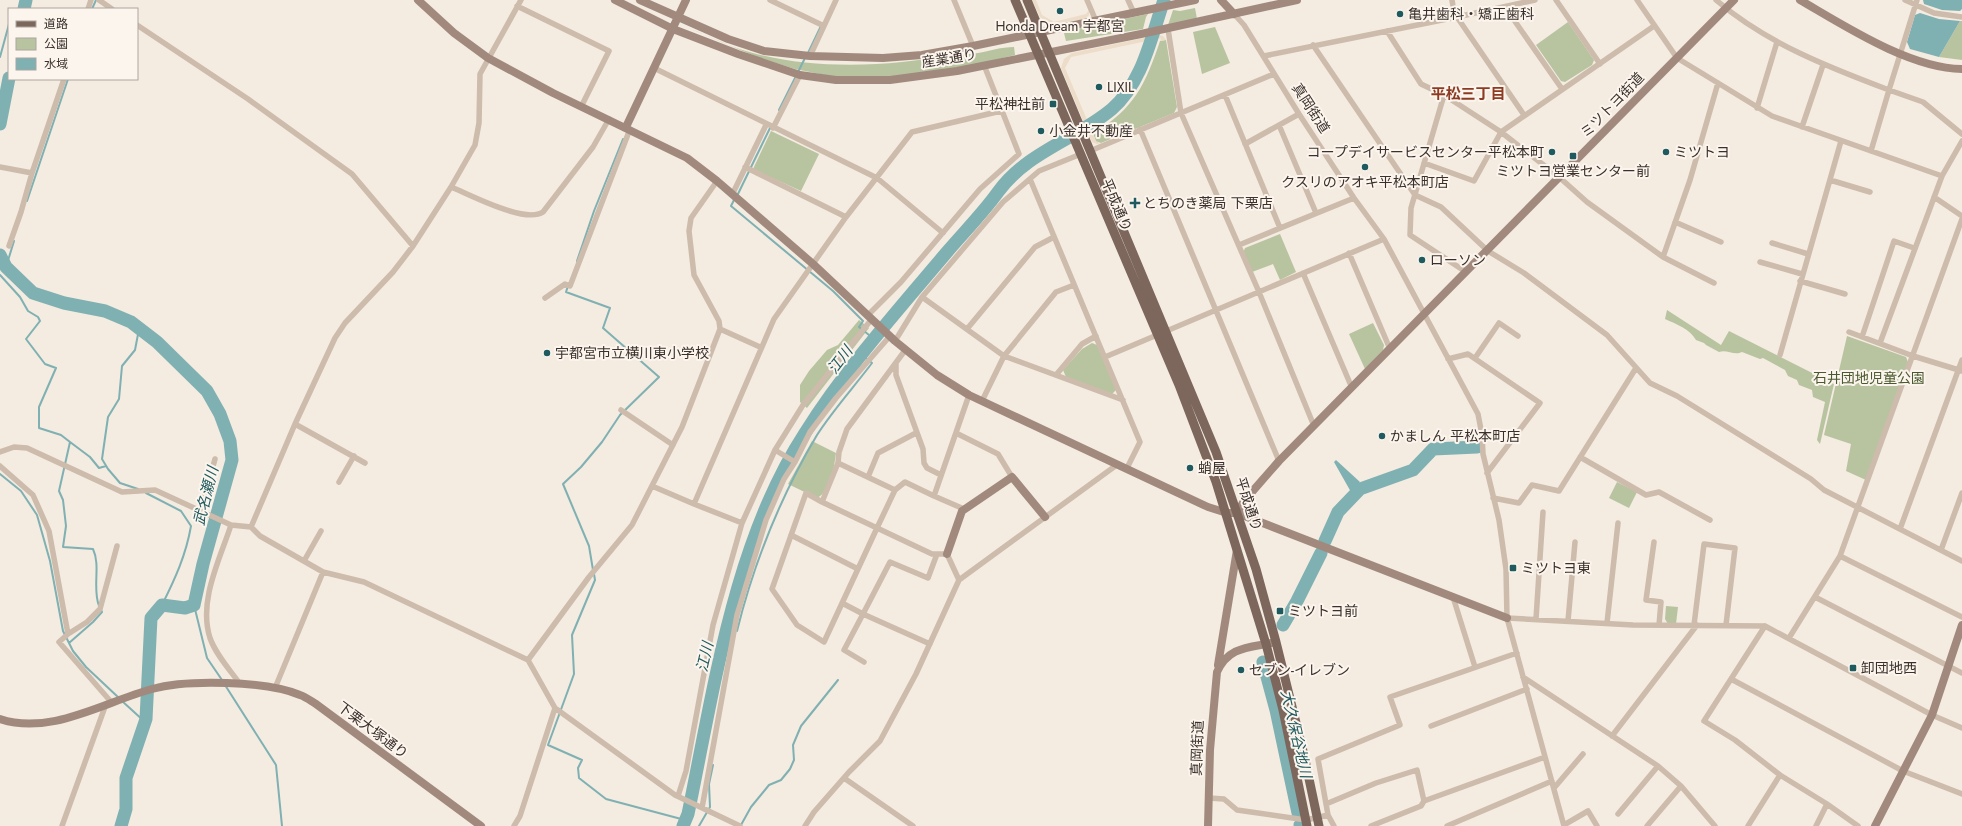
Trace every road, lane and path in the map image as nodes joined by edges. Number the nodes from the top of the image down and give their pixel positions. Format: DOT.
graph roads {
  1 [pos="99,0"];
  2 [pos="521,0"];
  3 [pos="615,0"];
  4 [pos="640,0"];
  5 [pos="686,0"];
  6 [pos="770,0"];
  7 [pos="836,0"];
  8 [pos="954,0"];
  9 [pos="1015,0"];
  10 [pos="1027,0"];
  11 [pos="1087,0"];
  12 [pos="1128,0"];
  13 [pos="1195,0"];
  14 [pos="1221,0"];
  15 [pos="1297,0"];
  16 [pos="1452,0"];
  17 [pos="1535,0"];
  18 [pos="1556,0"];
  19 [pos="1637,0"];
  20 [pos="1716,0"];
  21 [pos="1734,0"];
  22 [pos="1800,0"];
  23 [pos="1905,0"];
  24 [pos="418,1"];
  25 [pos="1916,3"];
  26 [pos="517,6"];
  27 [pos="1505,7"];
  28 [pos="111,8"];
  29 [pos="1726,8"];
  30 [pos="1134,12"];
  31 [pos="1234,14"];
  32 [pos="1457,17"];
  33 [pos="1962,17"];
  34 [pos="678,18"];
  35 [pos="1096,21"];
  36 [pos="138,26"];
  37 [pos="824,26"];
  38 [pos="1654,26"];
  39 [pos="673,28"];
  40 [pos="1166,29"];
  41 [pos="1387,31"];
  42 [pos="1041,32"];
  43 [pos="1030,34"];
  44 [pos="1777,42"];
  45 [pos="1313,45"];
  46 [pos="973,46"];
  47 [pos="1049,51"];
  48 [pos="1038,54"];
  49 [pos="1899,54"];
  50 [pos="810,56"];
  51 [pos="1264,56"];
  52 [pos="488,58"];
  53 [pos="1677,58"];
  54 [pos="1600,64"];
  55 [pos="984,65"];
  56 [pos="1823,65"];
  57 [pos="654,68"];
  58 [pos="1962,69"];
  59 [pos="1274,74"];
  60 [pos="800,75"];
  61 [pos="64,80"];
  62 [pos="1718,83"];
  63 [pos="1562,89"];
  64 [pos="1889,90"];
  65 [pos="1225,95"];
  66 [pos="1444,95"];
  67 [pos="581,107"];
  68 [pos="1757,108"];
  69 [pos="1001,111"];
  70 [pos="1181,113"];
  71 [pos="1299,114"];
  72 [pos="1524,115"];
  73 [pos="608,120"];
  74 [pos="766,125"];
  75 [pos="1279,125"];
  76 [pos="1802,127"];
  77 [pos="628,128"];
  78 [pos="773,128"];
  79 [pos="1140,129"];
  80 [pos="1501,132"];
  81 [pos="1962,134"];
  82 [pos="1080,140"];
  83 [pos="1841,141"];
  84 [pos="1962,141"];
  85 [pos="1245,144"];
  86 [pos="1871,151"];
  87 [pos="1085,153"];
  88 [pos="1424,163"];
  89 [pos="0,167"];
  90 [pos="745,168"];
  91 [pos="32,173"];
  92 [pos="1942,176"];
  93 [pos="1559,177"];
  94 [pos="877,178"];
  95 [pos="1030,178"];
  96 [pos="1830,180"];
  97 [pos="717,181"];
  98 [pos="451,187"];
  99 [pos="1870,192"];
  100 [pos="732,195"];
  101 [pos="1415,195"];
  102 [pos="1934,197"];
  103 [pos="1354,198"];
  104 [pos="1316,213"];
  105 [pos="1962,216"];
  106 [pos="846,217"];
  107 [pos="1962,219"];
  108 [pos="1675,222"];
  109 [pos="1280,228"];
  110 [pos="943,232"];
  111 [pos="1054,237"];
  112 [pos="1384,239"];
  113 [pos="1721,242"];
  114 [pos="1772,243"];
  115 [pos="1238,245"];
  116 [pos="9,246"];
  117 [pos="413,246"];
  118 [pos="1914,248"];
  119 [pos="1488,251"];
  120 [pos="1349,254"];
  121 [pos="1808,254"];
  122 [pos="1663,257"];
  123 [pos="1760,262"];
  124 [pos="813,264"];
  125 [pos="1466,272"];
  126 [pos="1303,273"];
  127 [pos="1802,274"];
  128 [pos="1800,282"];
  129 [pos="1714,283"];
  130 [pos="1074,285"];
  131 [pos="1259,292"];
  132 [pos="1845,294"];
  133 [pos="922,297"];
  134 [pos="545,298"];
  135 [pos="1216,310"];
  136 [pos="1425,314"];
  137 [pos="870,319"];
  138 [pos="720,329"];
  139 [pos="967,329"];
  140 [pos="1166,330"];
  141 [pos="1849,332"];
  142 [pos="1157,335"];
  143 [pos="1096,336"];
  144 [pos="1518,336"];
  145 [pos="891,337"];
  146 [pos="1862,337"];
  147 [pos="1880,343"];
  148 [pos="760,348"];
  149 [pos="906,349"];
  150 [pos="1390,349"];
  151 [pos="1780,355"];
  152 [pos="1004,356"];
  153 [pos="1913,356"];
  154 [pos="1105,357"];
  155 [pos="1475,358"];
  156 [pos="1448,359"];
  157 [pos="1962,360"];
  158 [pos="896,363"];
  159 [pos="1636,368"];
  160 [pos="1960,371"];
  161 [pos="1056,375"];
  162 [pos="1352,388"];
  163 [pos="969,395"];
  164 [pos="1123,400"];
  165 [pos="982,401"];
  166 [pos="621,410"];
  167 [pos="295,424"];
  168 [pos="1314,426"];
  169 [pos="916,433"];
  170 [pos="956,433"];
  171 [pos="673,445"];
  172 [pos="775,450"];
  173 [pos="0,452"];
  174 [pos="354,456"];
  175 [pos="1580,457"];
  176 [pos="215,459"];
  177 [pos="1279,461"];
  178 [pos="795,462"];
  179 [pos="366,463"];
  180 [pos="838,463"];
  181 [pos="1118,464"];
  182 [pos="0,466"];
  183 [pos="1127,468"];
  184 [pos="1487,473"];
  185 [pos="941,475"];
  186 [pos="1012,476"];
  187 [pos="868,477"];
  188 [pos="339,482"];
  189 [pos="652,486"];
  190 [pos="896,490"];
  191 [pos="1962,492"];
  192 [pos="934,496"];
  193 [pos="1493,498"];
  194 [pos="822,502"];
  195 [pos="694,504"];
  196 [pos="1859,508"];
  197 [pos="964,509"];
  198 [pos="203,510"];
  199 [pos="1544,512"];
  200 [pos="1232,513"];
  201 [pos="1045,517"];
  202 [pos="1710,520"];
  203 [pos="229,523"];
  204 [pos="742,523"];
  205 [pos="1618,523"];
  206 [pos="251,527"];
  207 [pos="877,528"];
  208 [pos="1900,529"];
  209 [pos="321,531"];
  210 [pos="791,535"];
  211 [pos="1575,542"];
  212 [pos="1654,542"];
  213 [pos="117,546"];
  214 [pos="1237,548"];
  215 [pos="1941,550"];
  216 [pos="937,554"];
  217 [pos="947,554"];
  218 [pos="1840,556"];
  219 [pos="304,561"];
  220 [pos="1962,561"];
  221 [pos="858,569"];
  222 [pos="323,572"];
  223 [pos="959,580"];
  224 [pos="1453,597"];
  225 [pos="1815,597"];
  226 [pos="842,603"];
  227 [pos="863,614"];
  228 [pos="1962,617"];
  229 [pos="1507,618"];
  230 [pos="1536,619"];
  231 [pos="1568,621"];
  232 [pos="1607,623"];
  233 [pos="1659,625"];
  234 [pos="1695,625"];
  235 [pos="1726,625"];
  236 [pos="1962,625"];
  237 [pos="1765,626"];
  238 [pos="68,634"];
  239 [pos="1789,638"];
  240 [pos="1276,642"];
  241 [pos="930,644"];
  242 [pos="1266,644"];
  243 [pos="1517,653"];
  244 [pos="528,660"];
  245 [pos="864,662"];
  246 [pos="1948,666"];
  247 [pos="1475,667"];
  248 [pos="1217,672"];
  249 [pos="1962,673"];
  250 [pos="1523,677"];
  251 [pos="1731,678"];
  252 [pos="238,684"];
  253 [pos="275,688"];
  254 [pos="1527,689"];
  255 [pos="109,704"];
  256 [pos="555,708"];
  257 [pos="1932,715"];
  258 [pos="0,719"];
  259 [pos="1432,726"];
  260 [pos="1962,728"];
  261 [pos="1612,736"];
  262 [pos="1583,754"];
  263 [pos="1545,757"];
  264 [pos="1658,766"];
  265 [pos="1903,771"];
  266 [pos="1780,775"];
  267 [pos="844,778"];
  268 [pos="1552,781"];
  269 [pos="1681,786"];
  270 [pos="1554,788"];
  271 [pos="1962,794"];
  272 [pos="678,796"];
  273 [pos="1209,798"];
  274 [pos="1424,801"];
  275 [pos="1326,804"];
  276 [pos="1827,804"];
  277 [pos="701,807"];
  278 [pos="1618,814"];
  279 [pos="1328,815"];
  280 [pos="1318,822"];
  281 [pos="1306,823"];
  282 [pos="62,826"];
  283 [pos="481,826"];
  284 [pos="514,826"];
  285 [pos="740,826"];
  286 [pos="805,826"];
  287 [pos="913,826"];
  288 [pos="1208,826"];
  289 [pos="1334,826"];
  290 [pos="1371,826"];
  291 [pos="1447,826"];
  292 [pos="1564,826"];
  293 [pos="1597,826"];
  294 [pos="1647,826"];
  295 [pos="1715,826"];
  296 [pos="1748,826"];
  297 [pos="1816,826"];
  298 [pos="1858,826"];
  299 [pos="1875,826"];
  1 -- 28 [label="street"];
  2 -- 26 [label="street"];
  3 -- 39 [label="street, 産業通り"];
  4 -- 34 [label="street, 産業通り"];
  5 -- 34 [label="street"];
  6 -- 37 [label="street"];
  7 -- 37 [label="street"];
  8 -- 46 [label="street"];
  9 -- 43 [label="main road"];
  10 -- 42 [label="main road"];
  11 -- 35 [label="street"];
  12 -- 30 [label="street"];
  13 -- 30 [label="street, 産業通り"];
  14 -- 31 [label="street, 真岡街道"];
  15 -- 31 [label="street, 産業通り"];
  16 -- 32 [label="street"];
  17 -- 27 [label="street"];
  18 -- 54 [label="street"];
  19 -- 38 [label="street"];
  20 -- 29 [label="street"];
  21 -- 29 [label="street, ミツトヨ街道"];
  22 -- 49 [label="street"];
  23 -- 25 [label="street"];
  24 -- 52 [label="street"];
  25 -- 33 [label="street"];
  25 -- 49 [label="street"];
  26 -- 52 [label="street"];
  26 -- 67 [label="street"];
  27 -- 32 [label="street"];
  27 -- 63 [label="street"];
  29 -- 44 [label="street"];
  29 -- 53 [label="street, ミツトヨ街道"];
  30 -- 35 [label="street, 産業通り"];
  31 -- 40 [label="street, 産業通り"];
  31 -- 51 [label="street, 真岡街道"];
  32 -- 41 [label="street"];
  32 -- 72 [label="street"];
  34 -- 39 [label="street"];
  34 -- 50 [label="street, 産業通り"];
  35 -- 42 [label="street, 産業通り"];
  36 -- 117 [label="street"];
  37 -- 50 [label="street"];
  38 -- 53 [label="street"];
  38 -- 54 [label="street"];
  39 -- 57 [label="street"];
  39 -- 60 [label="street, 産業通り"];
  40 -- 47 [label="street, 産業通り"];
  40 -- 70 [label="street"];
  41 -- 45 [label="street"];
  41 -- 66 [label="street"];
  42 -- 43 [label="street, 産業通り"];
  42 -- 47 [label="main road"];
  43 -- 46 [label="street, 産業通り"];
  43 -- 48 [label="main road"];
  44 -- 56 [label="street"];
  44 -- 68 [label="street"];
  45 -- 51 [label="street"];
  45 -- 101 [label="street"];
  46 -- 50 [label="street, 産業通り"];
  47 -- 48 [label="street, 産業通り"];
  47 -- 82 [label="main road"];
  48 -- 55 [label="street, 産業通り"];
  48 -- 82 [label="main road"];
  49 -- 58 [label="street"];
  49 -- 64 [label="street"];
  51 -- 59 [label="street, 真岡街道"];
  52 -- 67 [label="street"];
  52 -- 98 [label="street"];
  53 -- 62 [label="street"];
  53 -- 93 [label="street, ミツトヨ街道"];
  54 -- 63 [label="street"];
  55 -- 60 [label="street, 産業通り"];
  55 -- 69 [label="street"];
  56 -- 64 [label="street"];
  56 -- 76 [label="street"];
  57 -- 74 [label="street"];
  57 -- 77 [label="street"];
  59 -- 65 [label="street"];
  59 -- 71 [label="street, 真岡街道"];
  60 -- 78 [label="street"];
  61 -- 91 [label="street"];
  62 -- 68 [label="street"];
  62 -- 108 [label="street"];
  63 -- 72 [label="street"];
  64 -- 81 [label="street"];
  64 -- 86 [label="street"];
  65 -- 70 [label="street"];
  65 -- 85 [label="street"];
  66 -- 80 [label="street"];
  66 -- 88 [label="street"];
  67 -- 73 [label="street"];
  68 -- 76 [label="street"];
  69 -- 94 [label="street"];
  69 -- 110 [label="street"];
  70 -- 79 [label="street"];
  70 -- 115 [label="street"];
  71 -- 75 [label="street"];
  71 -- 103 [label="street, 真岡街道"];
  72 -- 80 [label="street"];
  73 -- 77 [label="street"];
  73 -- 98 [label="street"];
  74 -- 78 [label="street"];
  74 -- 90 [label="street"];
  75 -- 85 [label="street"];
  75 -- 104 [label="street"];
  76 -- 83 [label="street"];
  77 -- 97 [label="street"];
  77 -- 134 [label="street"];
  78 -- 94 [label="street"];
  79 -- 87 [label="street"];
  79 -- 135 [label="street"];
  80 -- 88 [label="street"];
  80 -- 93 [label="street"];
  82 -- 87 [label="main road, 平成通り"];
  83 -- 86 [label="street"];
  83 -- 96 [label="street"];
  84 -- 92 [label="street"];
  85 -- 109 [label="street"];
  86 -- 92 [label="street"];
  87 -- 95 [label="street"];
  87 -- 140 [label="main road, 平成通り"];
  87 -- 142 [label="main road, 平成通り"];
  88 -- 101 [label="street"];
  89 -- 91 [label="street"];
  90 -- 100 [label="street"];
  90 -- 106 [label="street"];
  91 -- 116 [label="street"];
  92 -- 102 [label="street"];
  93 -- 119 [label="street, ミツトヨ街道"];
  93 -- 122 [label="street"];
  94 -- 106 [label="street"];
  94 -- 110 [label="street"];
  95 -- 111 [label="street"];
  95 -- 133 [label="street"];
  96 -- 99 [label="street"];
  96 -- 121 [label="street"];
  97 -- 100 [label="street"];
  97 -- 138 [label="street"];
  98 -- 117 [label="street"];
  100 -- 124 [label="street"];
  101 -- 119 [label="street"];
  101 -- 125 [label="street"];
  102 -- 105 [label="street"];
  102 -- 118 [label="street"];
  103 -- 104 [label="street"];
  103 -- 112 [label="street, 真岡街道"];
  104 -- 109 [label="street"];
  106 -- 124 [label="street"];
  107 -- 153 [label="street"];
  108 -- 113 [label="street"];
  108 -- 122 [label="street"];
  109 -- 115 [label="street"];
  110 -- 137 [label="street"];
  111 -- 130 [label="street"];
  111 -- 139 [label="street"];
  112 -- 120 [label="street"];
  112 -- 136 [label="street, 真岡街道"];
  114 -- 121 [label="street"];
  115 -- 131 [label="street"];
  117 -- 167 [label="street"];
  118 -- 146 [label="street"];
  118 -- 147 [label="street"];
  119 -- 125 [label="street, ミツトヨ街道"];
  119 -- 159 [label="street"];
  120 -- 126 [label="street"];
  120 -- 150 [label="street"];
  121 -- 127 [label="street"];
  122 -- 129 [label="street"];
  123 -- 127 [label="street"];
  124 -- 137 [label="street"];
  124 -- 148 [label="street"];
  125 -- 136 [label="street, ミツトヨ街道"];
  126 -- 131 [label="street"];
  126 -- 162 [label="street"];
  127 -- 128 [label="street"];
  128 -- 132 [label="street"];
  128 -- 151 [label="street"];
  130 -- 143 [label="street"];
  130 -- 152 [label="street"];
  131 -- 135 [label="street"];
  131 -- 168 [label="street"];
  133 -- 139 [label="street"];
  133 -- 145 [label="street"];
  135 -- 140 [label="street"];
  135 -- 177 [label="street"];
  136 -- 150 [label="street, ミツトヨ街道"];
  136 -- 156 [label="street, 真岡街道"];
  137 -- 145 [label="street"];
  137 -- 172 [label="street"];
  138 -- 148 [label="street"];
  138 -- 171 [label="street"];
  139 -- 152 [label="street"];
  140 -- 142 [label="street"];
  140 -- 200 [label="main road, 平成通り"];
  141 -- 146 [label="street"];
  142 -- 154 [label="street"];
  142 -- 200 [label="main road, 平成通り"];
  143 -- 154 [label="street"];
  143 -- 161 [label="street"];
  144 -- 155 [label="street"];
  145 -- 149 [label="street"];
  145 -- 178 [label="street"];
  146 -- 147 [label="street"];
  147 -- 153 [label="street"];
  148 -- 195 [label="street"];
  149 -- 158 [label="street"];
  149 -- 163 [label="street"];
  150 -- 162 [label="street, ミツトヨ街道"];
  152 -- 161 [label="street"];
  152 -- 165 [label="street"];
  153 -- 160 [label="street"];
  153 -- 196 [label="street"];
  154 -- 164 [label="street"];
  155 -- 156 [label="street"];
  155 -- 184 [label="street"];
  156 -- 184 [label="street, 真岡街道"];
  157 -- 160 [label="street"];
  158 -- 169 [label="street"];
  158 -- 180 [label="street"];
  159 -- 175 [label="street"];
  159 -- 196 [label="street"];
  160 -- 208 [label="street"];
  161 -- 164 [label="street"];
  162 -- 168 [label="street, ミツトヨ街道"];
  163 -- 165 [label="street"];
  163 -- 170 [label="street"];
  164 -- 183 [label="street"];
  165 -- 181 [label="street"];
  166 -- 171 [label="street"];
  167 -- 174 [label="street"];
  167 -- 206 [label="street"];
  168 -- 177 [label="street, ミツトヨ街道"];
  169 -- 185 [label="street"];
  169 -- 187 [label="street"];
  170 -- 185 [label="street"];
  170 -- 186 [label="street"];
  171 -- 189 [label="street"];
  172 -- 178 [label="street"];
  172 -- 204 [label="street"];
  173 -- 198 [label="street"];
  174 -- 179 [label="street"];
  174 -- 188 [label="street"];
  175 -- 193 [label="street"];
  175 -- 202 [label="street"];
  176 -- 198 [label="street"];
  177 -- 200 [label="street, ミツトヨ街道"];
  178 -- 277 [label="street"];
  180 -- 187 [label="street"];
  180 -- 194 [label="street"];
  181 -- 183 [label="street"];
  181 -- 201 [label="street"];
  182 -- 238 [label="street"];
  183 -- 200 [label="street"];
  184 -- 193 [label="street, 真岡街道"];
  185 -- 192 [label="street"];
  186 -- 197 [label="street"];
  186 -- 201 [label="street"];
  187 -- 190 [label="street"];
  189 -- 195 [label="street"];
  189 -- 244 [label="street"];
  190 -- 192 [label="street"];
  190 -- 207 [label="street"];
  191 -- 215 [label="street"];
  192 -- 197 [label="street"];
  193 -- 229 [label="street, 真岡街道"];
  194 -- 207 [label="street"];
  194 -- 210 [label="street"];
  195 -- 204 [label="street"];
  196 -- 208 [label="street"];
  196 -- 218 [label="street"];
  197 -- 217 [label="street"];
  198 -- 203 [label="street"];
  199 -- 230 [label="street"];
  200 -- 214 [label="main road, 平成通り"];
  200 -- 224 [label="street"];
  200 -- 240 [label="main road, 平成通り"];
  201 -- 223 [label="street"];
  203 -- 206 [label="street"];
  203 -- 252 [label="street"];
  204 -- 272 [label="street"];
  205 -- 232 [label="street"];
  206 -- 219 [label="street"];
  207 -- 216 [label="street"];
  207 -- 221 [label="street"];
  208 -- 215 [label="street"];
  209 -- 219 [label="street"];
  210 -- 221 [label="street"];
  210 -- 226 [label="street"];
  211 -- 231 [label="street"];
  212 -- 233 [label="street"];
  213 -- 238 [label="street"];
  214 -- 242 [label="main road, 平成通り"];
  214 -- 248 [label="street, 真岡街道"];
  215 -- 220 [label="street"];
  216 -- 217 [label="street"];
  216 -- 227 [label="street"];
  217 -- 223 [label="street"];
  218 -- 225 [label="street"];
  218 -- 228 [label="street"];
  219 -- 222 [label="street"];
  221 -- 226 [label="street"];
  222 -- 244 [label="street"];
  222 -- 253 [label="street"];
  223 -- 241 [label="street"];
  224 -- 229 [label="street"];
  224 -- 247 [label="street"];
  225 -- 239 [label="street"];
  225 -- 246 [label="street"];
  226 -- 227 [label="street"];
  227 -- 241 [label="street"];
  227 -- 245 [label="street"];
  229 -- 230 [label="street"];
  229 -- 243 [label="street, 真岡街道"];
  230 -- 231 [label="street"];
  231 -- 232 [label="street"];
  232 -- 233 [label="street"];
  233 -- 234 [label="street"];
  234 -- 235 [label="street"];
  234 -- 235 [label="street"];
  234 -- 261 [label="street"];
  235 -- 237 [label="street"];
  236 -- 246 [label="street"];
  237 -- 239 [label="street"];
  237 -- 251 [label="street"];
  238 -- 255 [label="street"];
  239 -- 257 [label="street"];
  240 -- 242 [label="street, 真岡街道"];
  240 -- 280 [label="main road, 平成通り"];
  241 -- 267 [label="street"];
  242 -- 248 [label="street, 真岡街道"];
  242 -- 281 [label="main road, 平成通り"];
  243 -- 247 [label="street"];
  243 -- 250 [label="street, 真岡街道"];
  244 -- 256 [label="street"];
  246 -- 249 [label="street"];
  246 -- 257 [label="street"];
  247 -- 275 [label="street"];
  248 -- 273 [label="street, 真岡街道"];
  250 -- 254 [label="street, 真岡街道"];
  250 -- 261 [label="street"];
  251 -- 265 [label="street"];
  251 -- 266 [label="street"];
  252 -- 253 [label="street, 下栗大塚通り"];
  252 -- 255 [label="street, 下栗大塚通り"];
  253 -- 283 [label="street, 下栗大塚通り"];
  254 -- 259 [label="street"];
  254 -- 263 [label="street, 真岡街道"];
  255 -- 258 [label="street"];
  255 -- 282 [label="street"];
  256 -- 272 [label="street"];
  256 -- 284 [label="street"];
  257 -- 260 [label="street"];
  257 -- 265 [label="street"];
  261 -- 264 [label="street"];
  262 -- 270 [label="street"];
  263 -- 268 [label="street, 真岡街道"];
  263 -- 274 [label="street"];
  264 -- 269 [label="street"];
  264 -- 278 [label="street"];
  265 -- 271 [label="street"];
  265 -- 299 [label="street"];
  266 -- 276 [label="street"];
  266 -- 296 [label="street"];
  267 -- 286 [label="street"];
  267 -- 287 [label="street"];
  268 -- 270 [label="street, 真岡街道"];
  268 -- 291 [label="street"];
  269 -- 294 [label="street"];
  269 -- 295 [label="street"];
  270 -- 292 [label="street, 真岡街道"];
  272 -- 277 [label="street"];
  273 -- 281 [label="street"];
  273 -- 288 [label="street, 真岡街道"];
  274 -- 275 [label="street"];
  274 -- 290 [label="street"];
  275 -- 279 [label="street"];
  276 -- 297 [label="street"];
  276 -- 298 [label="street"];
  277 -- 285 [label="street"];
  279 -- 280 [label="street"];
  279 -- 289 [label="street"];
  280 -- 281 [label="street"];
  292 -- 293 [label="street"];
}
